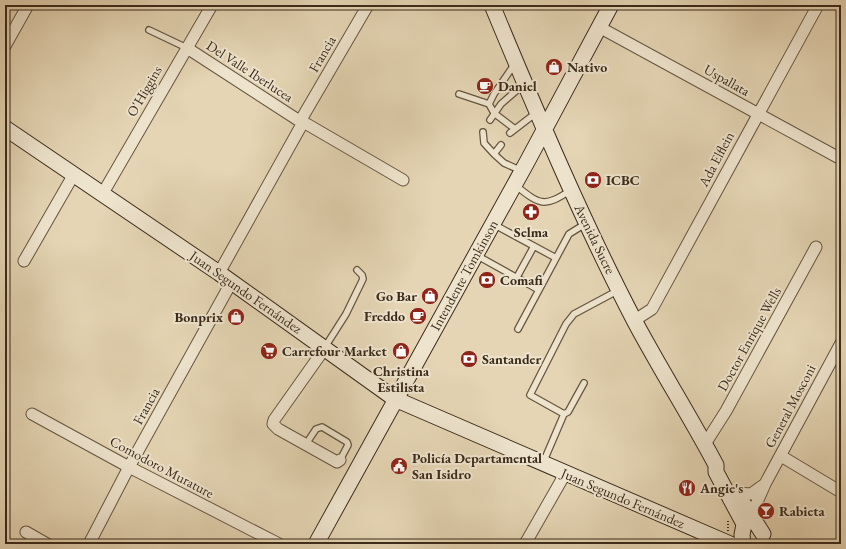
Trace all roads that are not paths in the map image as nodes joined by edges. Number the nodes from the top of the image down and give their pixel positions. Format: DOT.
graph roads {
  1 [pos="28,5"];
  2 [pos="212,5"];
  3 [pos="368,5"];
  4 [pos="492,5"];
  5 [pos="611,5"];
  6 [pos="818,5"];
  7 [pos="599,26"];
  8 [pos="149,30"];
  9 [pos="5,46"];
  10 [pos="187,48"];
  11 [pos="516,63"];
  12 [pos="524,84"];
  13 [pos="459,94"];
  14 [pos="489,104"];
  15 [pos="494,113"];
  16 [pos="536,113"];
  17 [pos="758,113"];
  18 [pos="490,120"];
  19 [pos="302,122"];
  20 [pos="5,128"];
  21 [pos="543,130"];
  22 [pos="484,132"];
  23 [pos="501,145"];
  24 [pos="494,154"];
  25 [pos="841,159"];
  26 [pos="522,172"];
  27 [pos="74,174"];
  28 [pos="403,180"];
  29 [pos="514,185"];
  30 [pos="572,190"];
  31 [pos="103,193"];
  32 [pos="587,222"];
  33 [pos="493,223"];
  34 [pos="534,246"];
  35 [pos="816,247"];
  36 [pos="476,254"];
  37 [pos="556,258"];
  38 [pos="24,261"];
  39 [pos="357,270"];
  40 [pos="218,273"];
  41 [pos="517,278"];
  42 [pos="231,283"];
  43 [pos="539,290"];
  44 [pos="620,290"];
  45 [pos="635,320"];
  46 [pos="518,329"];
  47 [pos="841,343"];
  48 [pos="325,348"];
  49 [pos="584,383"];
  50 [pos="395,399"];
  51 [pos="32,414"];
  52 [pos="564,414"];
  53 [pos="306,444"];
  54 [pos="705,444"];
  55 [pos="781,456"];
  56 [pos="340,460"];
  57 [pos="542,464"];
  58 [pos="716,465"];
  59 [pos="129,467"];
  60 [pos="565,474"];
  61 [pos="765,484"];
  62 [pos="841,492"];
  63 [pos="737,493"];
  64 [pos="751,516"];
  65 [pos="26,532"];
  66 [pos="740,539"];
  67 [pos="766,541"];
  68 [pos="47,544"];
  69 [pos="89,544"];
  70 [pos="279,544"];
  71 [pos="316,544"];
  72 [pos="525,544"];
  1 -- 9 [label="street"];
  2 -- 10 [label="street, O'Higgins"];
  3 -- 19 [label="street, Francia"];
  4 -- 11 [label="main road, Avenida Sucre"];
  5 -- 7 [label="main road, Intendente Tomkinson"];
  6 -- 17 [label="street, Ada Elflein"];
  7 -- 17 [label="street, Uspallata"];
  7 -- 21 [label="main road, Intendente Tomkinson"];
  8 -- 10 [label="lane"];
  10 -- 19 [label="street, Del Valle Iberlucea"];
  10 -- 31 [label="street, O'Higgins"];
  11 -- 12 [label="main road, Avenida Sucre"];
  11 -- 14 [label="lane"];
  12 -- 15 [label="lane"];
  12 -- 16 [label="main road, Avenida Sucre"];
  13 -- 14 [label="lane"];
  14 -- 15 [label="lane"];
  15 -- 16 [label="lane"];
  15 -- 18 [label="lane"];
  16 -- 21 [label="main road, Avenida Sucre"];
  17 -- 25 [label="street, Uspallata"];
  17 -- 45 [label="street, Ada Elflein"];
  19 -- 28 [label="street, Del Valle Iberlucea"];
  19 -- 40 [label="street, Francia"];
  20 -- 27 [label="main road, Juan Segundo Fernández"];
  21 -- 26 [label="main road, Intendente Tomkinson"];
  21 -- 30 [label="main road, Avenida Sucre"];
  22 -- 24 [label="lane"];
  23 -- 24 [label="lane"];
  24 -- 26 [label="lane"];
  26 -- 29 [label="main road, Intendente Tomkinson"];
  27 -- 31 [label="main road, Juan Segundo Fernández"];
  27 -- 38 [label="street"];
  29 -- 30 [label="lane"];
  29 -- 33 [label="main road, Intendente Tomkinson"];
  30 -- 32 [label="main road, Avenida Sucre"];
  31 -- 40 [label="main road, Juan Segundo Fernández"];
  32 -- 37 [label="lane"];
  32 -- 44 [label="main road, Avenida Sucre"];
  33 -- 34 [label="lane"];
  33 -- 36 [label="main road, Intendente Tomkinson"];
  34 -- 37 [label="lane"];
  34 -- 41 [label="lane"];
  35 -- 54 [label="street, Doctor Enrique Wells"];
  36 -- 41 [label="lane"];
  36 -- 50 [label="main road, Intendente Tomkinson"];
  37 -- 43 [label="lane"];
  39 -- 48 [label="lane"];
  40 -- 42 [label="main road, Juan Segundo Fernández"];
  41 -- 43 [label="lane"];
  42 -- 48 [label="main road, Juan Segundo Fernández"];
  42 -- 59 [label="street, Francia"];
  43 -- 46 [label="lane"];
  44 -- 45 [label="main road, Avenida Sucre"];
  44 -- 52 [label="lane"];
  45 -- 54 [label="main road, Avenida Sucre"];
  47 -- 55 [label="street, General Mosconi"];
  48 -- 50 [label="main road, Juan Segundo Fernández"];
  48 -- 53 [label="street"];
  49 -- 52 [label="lane"];
  50 -- 57 [label="main road, Juan Segundo Fernández"];
  50 -- 71 [label="main road, Intendente Tomkinson"];
  51 -- 59 [label="street, Comodoro Murature"];
  52 -- 57 [label="lane"];
  53 -- 56 [label="street"];
  53 -- 56 [label="lane"];
  54 -- 58 [label="main road, Avenida Sucre"];
  55 -- 61 [label="street, General Mosconi"];
  55 -- 62 [label="street"];
  57 -- 60 [label="main road, Juan Segundo Fernández"];
  58 -- 63 [label="main road, Avenida Sucre"];
  58 -- 66 [label="main road, Avenida Sucre"];
  59 -- 69 [label="street, Francia"];
  59 -- 70 [label="street, Comodoro Murature"];
  60 -- 66 [label="main road, Juan Segundo Fernández"];
  60 -- 72 [label="street"];
  61 -- 63 [label="street, General Mosconi"];
  61 -- 64 [label="street, General Mosconi"];
  63 -- 64 [label="main road, Avenida Sucre"];
  64 -- 67 [label="main road, Avenida Sucre"];
  65 -- 68 [label="street"];
  66 -- 67 [label="main road"];
}
